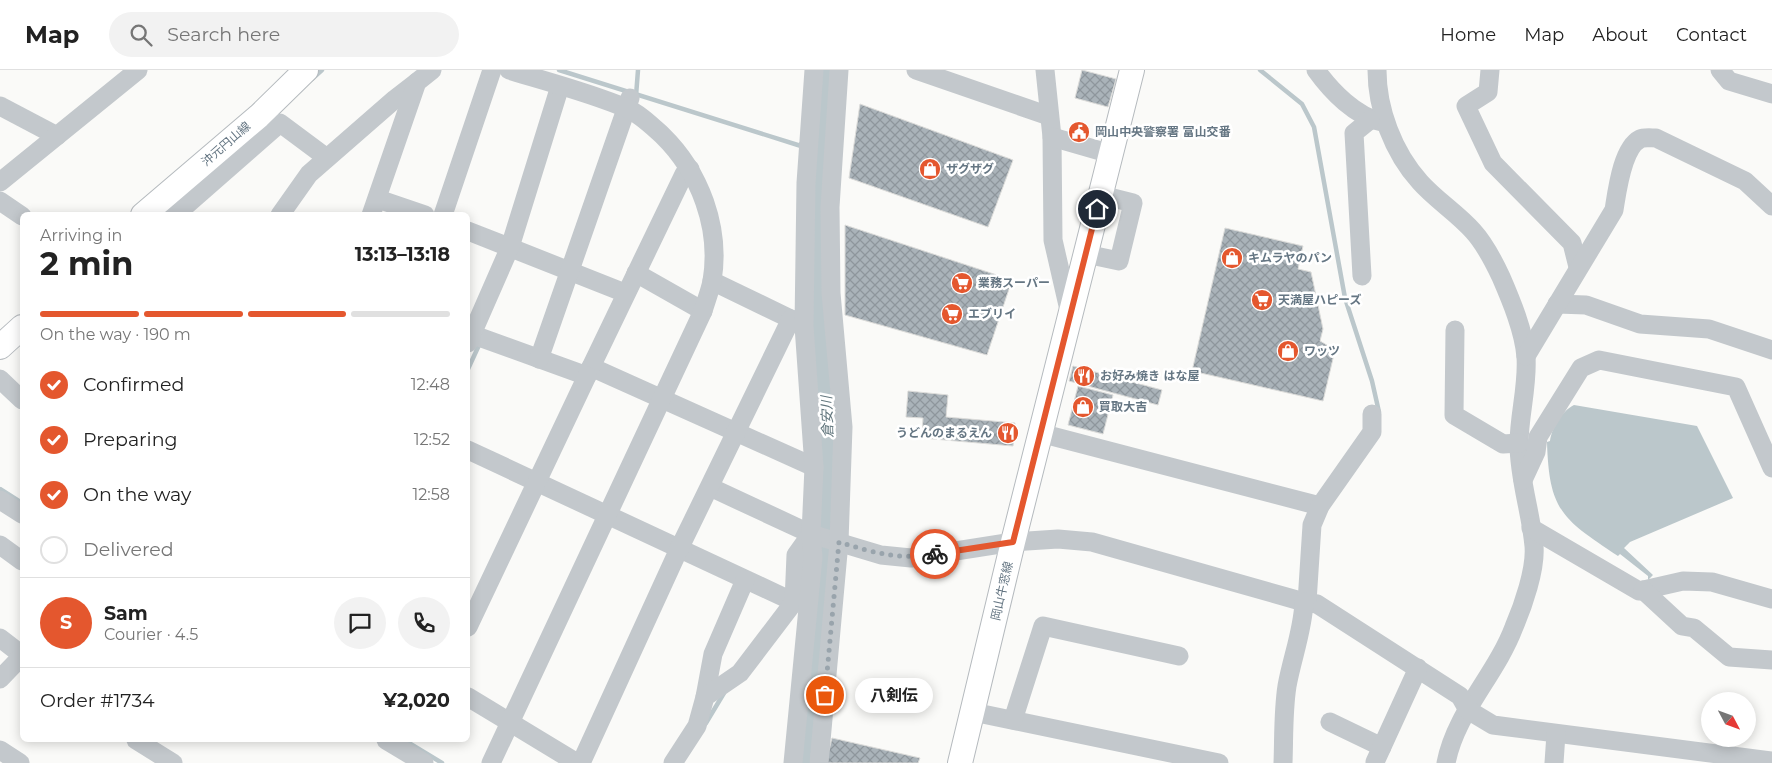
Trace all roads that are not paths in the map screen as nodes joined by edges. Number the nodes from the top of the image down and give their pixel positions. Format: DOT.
graph roads {
  1 [pos="138,70"];
  2 [pos="306,70"];
  3 [pos="432,70"];
  4 [pos="492,70"];
  5 [pos="509,70"];
  6 [pos="838,70"];
  7 [pos="916,70"];
  8 [pos="1045,70"];
  9 [pos="1132,70"];
  10 [pos="1316,70"];
  11 [pos="1377,70"];
  12 [pos="1490,70"];
  13 [pos="1720,70"];
  14 [pos="808,72"];
  15 [pos="417,82"];
  16 [pos="560,86"];
  17 [pos="1772,94"];
  18 [pos="628,103"];
  19 [pos="0,106"];
  20 [pos="1049,116"];
  21 [pos="1378,121"];
  22 [pos="57,136"];
  23 [pos="1056,138"];
  24 [pos="1111,154"];
  25 [pos="327,158"];
  26 [pos="690,169"];
  27 [pos="0,182"];
  28 [pos="820,183"];
  29 [pos="1100,195"];
  30 [pos="0,201"];
  31 [pos="1772,206"];
  32 [pos="374,207"];
  33 [pos="164,212"];
  34 [pos="282,212"];
  35 [pos="406,212"];
  36 [pos="444,212"];
  37 [pos="20,215"];
  38 [pos="470,232"];
  39 [pos="510,247"];
  40 [pos="1086,254"];
  41 [pos="1578,267"];
  42 [pos="574,272"];
  43 [pos="636,272"];
  44 [pos="1362,276"];
  45 [pos="712,281"];
  46 [pos="625,293"];
  47 [pos="1557,304"];
  48 [pos="703,311"];
  49 [pos="1070,315"];
  50 [pos="798,323"];
  51 [pos="1455,330"];
  52 [pos="474,338"];
  53 [pos="1772,350"];
  54 [pos="541,354"];
  55 [pos="1526,356"];
  56 [pos="589,371"];
  57 [pos="0,379"];
  58 [pos="20,398"];
  59 [pos="663,400"];
  60 [pos="1372,414"];
  61 [pos="736,433"];
  62 [pos="1040,433"];
  63 [pos="1519,444"];
  64 [pos="470,451"];
  65 [pos="814,467"];
  66 [pos="1772,468"];
  67 [pos="537,483"];
  68 [pos="1522,483"];
  69 [pos="710,487"];
  70 [pos="1,502"];
  71 [pos="1320,506"];
  72 [pos="20,513"];
  73 [pos="608,515"];
  74 [pos="1531,528"];
  75 [pos="826,538"];
  76 [pos="1013,542"];
  77 [pos="0,545"];
  78 [pos="679,549"];
  79 [pos="20,560"];
  80 [pos="745,580"];
  81 [pos="1642,590"];
  82 [pos="1772,598"];
  83 [pos="794,602"];
  84 [pos="1308,603"];
  85 [pos="470,623"];
  86 [pos="0,638"];
  87 [pos="1179,656"];
  88 [pos="1772,660"];
  89 [pos="20,662"];
  90 [pos="20,664"];
  91 [pos="1418,668"];
  92 [pos="0,679"];
  93 [pos="705,697"];
  94 [pos="470,698"];
  95 [pos="1468,710"];
  96 [pos="973,712"];
  97 [pos="1013,720"];
  98 [pos="1330,722"];
  99 [pos="510,723"];
  100 [pos="1556,734"];
  101 [pos="139,742"];
  102 [pos="387,742"];
  103 [pos="0,750"];
  104 [pos="1379,755"];
  105 [pos="398,757"];
  106 [pos="1772,761"];
  107 [pos="20,763"];
  108 [pos="173,763"];
  109 [pos="424,763"];
  110 [pos="491,763"];
  111 [pos="579,763"];
  112 [pos="673,763"];
  113 [pos="793,763"];
  114 [pos="819,763"];
  115 [pos="960,763"];
  116 [pos="1219,763"];
  117 [pos="1283,763"];
  118 [pos="1446,763"];
  119 [pos="1554,763"];
  1 -- 22 [label="street"];
  2 -- 33 [label="main road, 沖元円山線"];
  3 -- 15 [label="street"];
  4 -- 36 [label="street"];
  5 -- 16 [label="street"];
  6 -- 28 [label="street"];
  7 -- 20 [label="street"];
  8 -- 20 [label="street"];
  9 -- 24 [label="main road, 岡山牛窓線"];
  10 -- 21 [label="street"];
  11 -- 21 [label="street"];
  12 -- 41 [label="street"];
  13 -- 17 [label="street"];
  14 -- 28 [label="street"];
  15 -- 25 [label="street"];
  15 -- 32 [label="street"];
  16 -- 18 [label="street"];
  16 -- 39 [label="street"];
  18 -- 26 [label="street"];
  18 -- 42 [label="street"];
  19 -- 22 [label="street"];
  20 -- 23 [label="street"];
  21 -- 44 [label="street"];
  21 -- 55 [label="street"];
  22 -- 27 [label="street"];
  23 -- 24 [label="street"];
  23 -- 49 [label="street"];
  24 -- 29 [label="main road, 岡山牛窓線"];
  25 -- 33 [label="street"];
  25 -- 34 [label="street"];
  26 -- 43 [label="street"];
  26 -- 45 [label="street"];
  28 -- 50 [label="street"];
  28 -- 75 [label="street"];
  29 -- 40 [label="main road, 岡山牛窓線"];
  29 -- 40 [label="street"];
  30 -- 37 [label="street"];
  31 -- 41 [label="street"];
  32 -- 35 [label="street"];
  38 -- 39 [label="street"];
  39 -- 42 [label="street"];
  39 -- 52 [label="street"];
  40 -- 49 [label="main road, 岡山牛窓線"];
  41 -- 47 [label="street"];
  42 -- 46 [label="street"];
  42 -- 54 [label="street"];
  43 -- 46 [label="street"];
  43 -- 48 [label="street"];
  45 -- 48 [label="street"];
  45 -- 50 [label="street"];
  46 -- 56 [label="street"];
  47 -- 53 [label="street"];
  47 -- 55 [label="street"];
  48 -- 59 [label="street"];
  49 -- 62 [label="main road, 岡山牛窓線"];
  50 -- 61 [label="street"];
  50 -- 65 [label="street"];
  51 -- 63 [label="street"];
  52 -- 54 [label="street"];
  54 -- 56 [label="street"];
  55 -- 63 [label="street"];
  56 -- 59 [label="street"];
  56 -- 67 [label="street"];
  57 -- 58 [label="street"];
  59 -- 61 [label="street"];
  59 -- 73 [label="street"];
  60 -- 71 [label="street"];
  61 -- 65 [label="street"];
  61 -- 69 [label="street"];
  62 -- 71 [label="street"];
  62 -- 76 [label="main road, 岡山牛窓線"];
  63 -- 68 [label="street"];
  64 -- 67 [label="street"];
  65 -- 75 [label="street"];
  66 -- 68 [label="street"];
  67 -- 73 [label="street"];
  67 -- 85 [label="street"];
  68 -- 74 [label="street"];
  69 -- 75 [label="street"];
  69 -- 78 [label="street"];
  70 -- 72 [label="street"];
  71 -- 84 [label="street"];
  73 -- 78 [label="street"];
  73 -- 99 [label="street"];
  74 -- 81 [label="street"];
  74 -- 95 [label="street"];
  75 -- 76 [label="street"];
  75 -- 83 [label="street"];
  75 -- 113 [label="street"];
  75 -- 114 [label="street"];
  76 -- 84 [label="street"];
  76 -- 96 [label="main road, 岡山牛窓線"];
  77 -- 79 [label="street"];
  78 -- 80 [label="street"];
  78 -- 111 [label="street"];
  80 -- 83 [label="street"];
  80 -- 93 [label="street"];
  81 -- 82 [label="street"];
  81 -- 88 [label="street"];
  83 -- 93 [label="street"];
  84 -- 91 [label="street"];
  84 -- 117 [label="street"];
  86 -- 89 [label="street"];
  87 -- 97 [label="street"];
  90 -- 92 [label="street"];
  91 -- 95 [label="street"];
  91 -- 104 [label="street"];
  93 -- 112 [label="street"];
  94 -- 99 [label="street"];
  95 -- 100 [label="street"];
  95 -- 118 [label="street"];
  96 -- 97 [label="street"];
  96 -- 115 [label="main road, 岡山牛窓線"];
  97 -- 116 [label="street"];
  98 -- 104 [label="street"];
  99 -- 110 [label="street"];
  99 -- 111 [label="street"];
  100 -- 106 [label="street"];
  100 -- 119 [label="street"];
  101 -- 108 [label="street"];
  102 -- 105 [label="street"];
  103 -- 107 [label="street"];
  105 -- 109 [label="street"];
}
